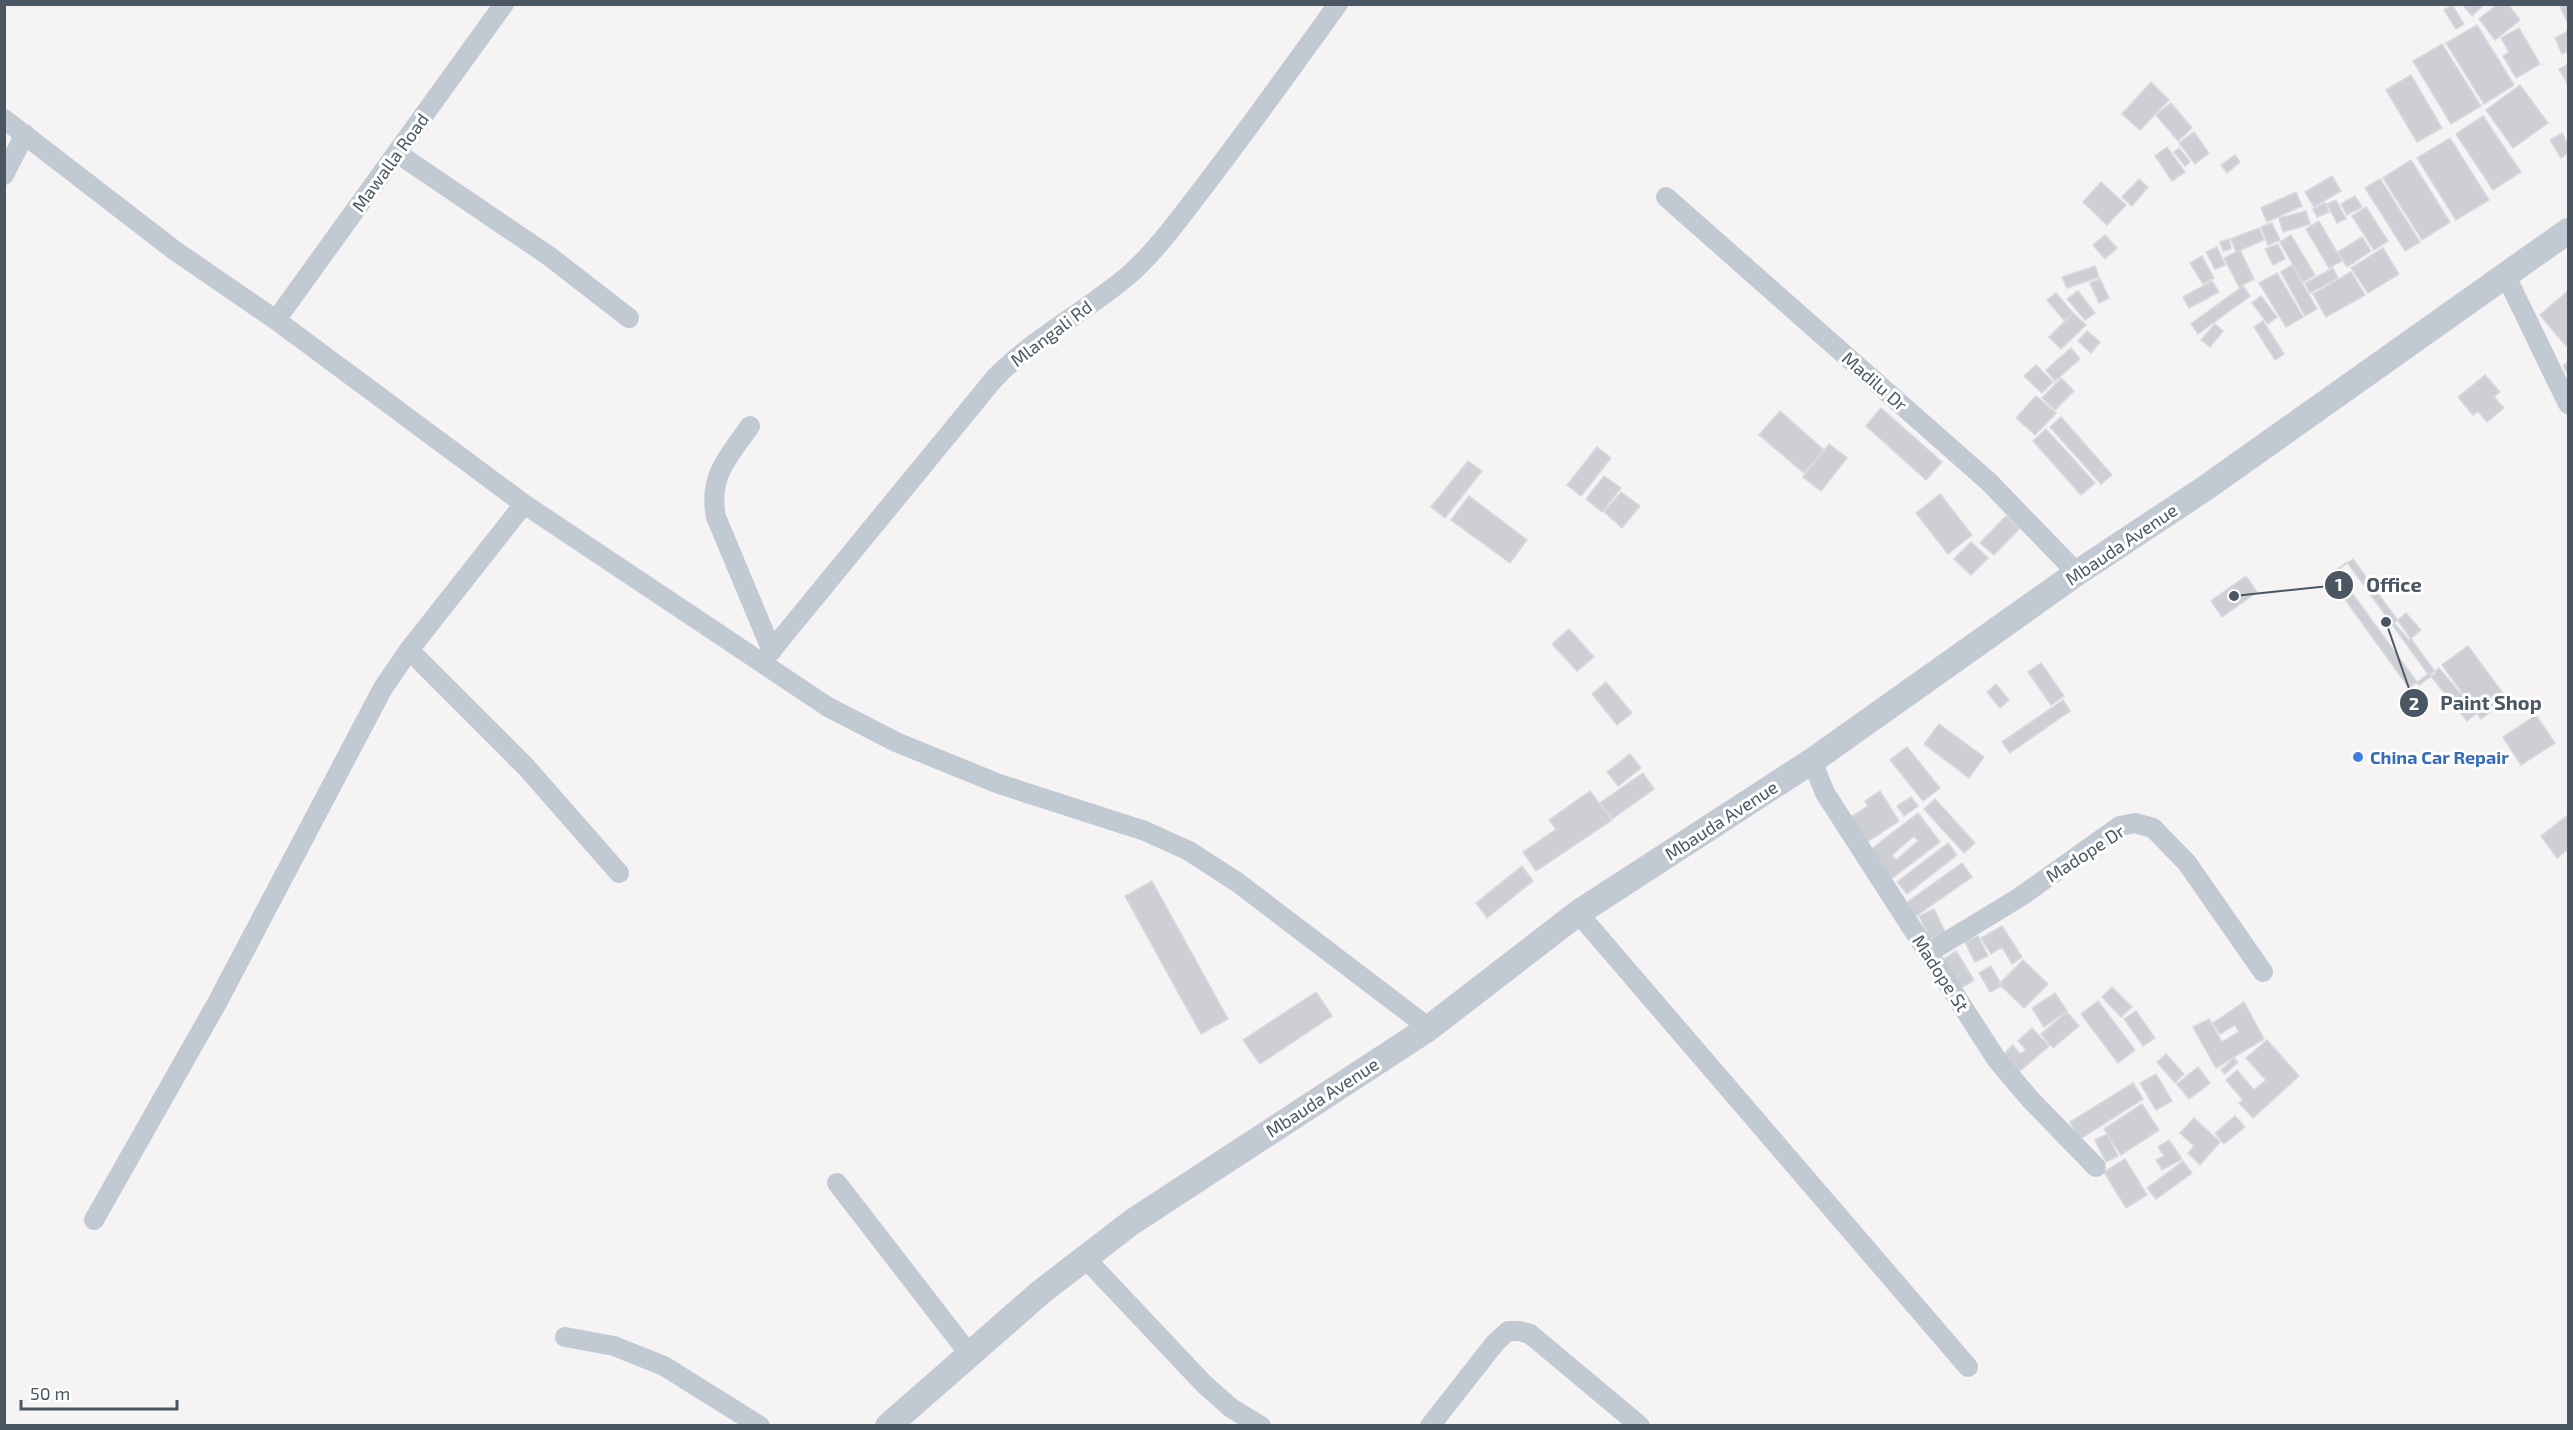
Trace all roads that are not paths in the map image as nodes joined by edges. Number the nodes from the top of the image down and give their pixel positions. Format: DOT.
graph roads {
  1 [pos="504,4"];
  2 [pos="1338,4"];
  3 [pos="4,119"];
  4 [pos="25,134"];
  5 [pos="397,153"];
  6 [pos="4,175"];
  7 [pos="1666,197"];
  8 [pos="2568,231"];
  9 [pos="2506,276"];
  10 [pos="629,318"];
  11 [pos="276,320"];
  12 [pos="2568,404"];
  13 [pos="750,426"];
  14 [pos="524,504"];
  15 [pos="2077,573"];
  16 [pos="410,650"];
  17 [pos="767,656"];
  18 [pos="1812,761"];
  19 [pos="619,873"];
  20 [pos="1578,913"];
  21 [pos="1928,953"];
  22 [pos="2262,972"];
  23 [pos="1430,1028"];
  24 [pos="2096,1167"];
  25 [pos="837,1183"];
  26 [pos="94,1220"];
  27 [pos="1086,1259"];
  28 [pos="565,1337"];
  29 [pos="970,1355"];
  30 [pos="1968,1367"];
  31 [pos="760,1425"];
  32 [pos="888,1425"];
  33 [pos="1262,1425"];
  34 [pos="1430,1425"];
  35 [pos="1640,1425"];
  1 -- 5 [label="street, Mawalla Road"];
  2 -- 17 [label="street, Mlangali Rd"];
  3 -- 4 [label="street"];
  4 -- 6 [label="street"];
  4 -- 11 [label="street"];
  5 -- 10 [label="street"];
  5 -- 11 [label="street, Mawalla Road"];
  7 -- 15 [label="street, Madilu Dr"];
  8 -- 9 [label="street, Mbauda Avenue"];
  9 -- 12 [label="street"];
  9 -- 15 [label="street, Mbauda Avenue"];
  11 -- 14 [label="street"];
  13 -- 17 [label="street"];
  14 -- 16 [label="street"];
  14 -- 17 [label="street"];
  15 -- 18 [label="street, Mbauda Avenue"];
  16 -- 19 [label="street"];
  16 -- 26 [label="street"];
  17 -- 23 [label="street"];
  18 -- 20 [label="street, Mbauda Avenue"];
  18 -- 21 [label="street, Madope St"];
  20 -- 23 [label="street, Mbauda Avenue"];
  20 -- 30 [label="street"];
  21 -- 22 [label="street, Madope Dr"];
  21 -- 24 [label="street, Madope St"];
  23 -- 27 [label="street, Mbauda Avenue"];
  25 -- 29 [label="street"];
  27 -- 29 [label="street, Mbauda Avenue"];
  27 -- 33 [label="street"];
  28 -- 31 [label="street"];
  29 -- 32 [label="street, Mbauda Avenue"];
  34 -- 35 [label="street"];
}
